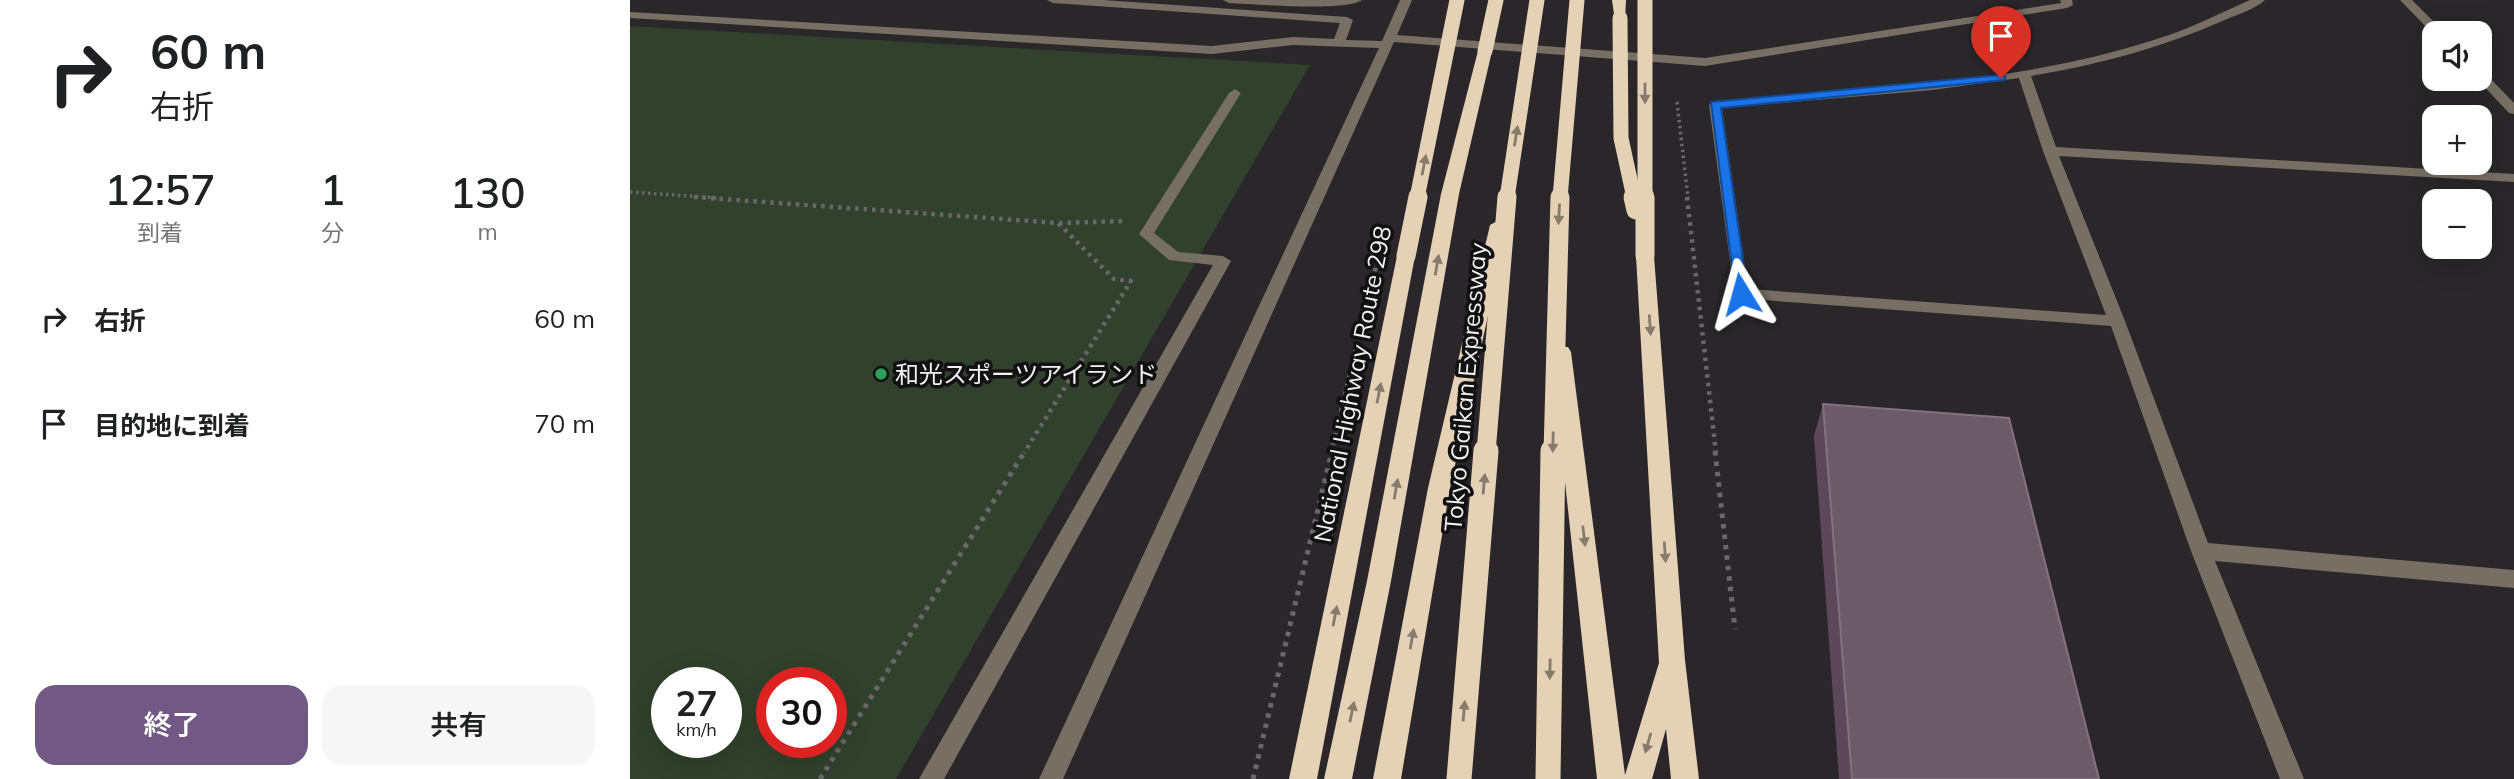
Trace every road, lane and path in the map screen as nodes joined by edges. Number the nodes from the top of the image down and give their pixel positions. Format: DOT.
graph roads {
  1 [pos="1052,0"];
  2 [pos="1229,0"];
  3 [pos="1355,0"];
  4 [pos="1406,0"];
  5 [pos="1457,0"];
  6 [pos="1496,0"];
  7 [pos="1537,0"];
  8 [pos="1577,0"];
  9 [pos="1619,0"];
  10 [pos="1644,0"];
  11 [pos="2066,0"];
  12 [pos="2259,0"];
  13 [pos="2406,0"];
  14 [pos="1284,1"];
  15 [pos="630,15"];
  16 [pos="2427,21"];
  17 [pos="1386,41"];
  18 [pos="1339,43"];
  19 [pos="2024,74"];
  20 [pos="2492,87"];
  21 [pos="1235,93"];
  22 [pos="1676,94"];
  23 [pos="2514,110"];
  24 [pos="2050,151"];
  25 [pos="2514,178"];
  26 [pos="1508,187"];
  27 [pos="630,192"];
  28 [pos="1124,221"];
  29 [pos="1058,223"];
  30 [pos="1378,256"];
  31 [pos="1645,256"];
  32 [pos="1555,298"];
  33 [pos="2117,321"];
  34 [pos="2201,551"];
  35 [pos="2514,579"];
  36 [pos="1735,629"];
  37 [pos="1672,660"];
  38 [pos="820,779"];
  39 [pos="931,779"];
  40 [pos="1051,779"];
  41 [pos="1254,779"];
  42 [pos="1303,779"];
  43 [pos="1338,779"];
  44 [pos="1387,779"];
  45 [pos="1459,779"];
  46 [pos="1548,779"];
  47 [pos="1611,779"];
  48 [pos="1638,779"];
  49 [pos="1685,779"];
  50 [pos="2292,779"];
  1 -- 18 [label="street"];
  2 -- 14 [label="street"];
  3 -- 14 [label="street"];
  4 -- 17 [label="street"];
  42 -- 5 [label="highway, National Highway Route 298, one-way, bridge"];
  43 -- 6 [label="highway, one-way, bridge"];
  26 -- 7 [label="highway, Tokyo Gaikan Expressway, one-way, bridge"];
  8 -- 32 [label="highway, one-way, bridge"];
  9 -- 31 [label="highway, bridge"];
  10 -- 31 [label="highway, one-way, bridge"];
  11 -- 17 [label="street"];
  12 -- 19 [label="street"];
  13 -- 16 [label="street"];
  15 -- 18 [label="street"];
  17 -- 18 [label="street"];
  17 -- 40 [label="street"];
  19 -- 24 [label="street"];
  19 -- 33 [label="street"];
  20 -- 23 [label="street"];
  21 -- 39 [label="street"];
  22 -- 36 [label="path, bridge"];
  24 -- 25 [label="street"];
  24 -- 33 [label="street"];
  44 -- 26 [label="highway, one-way, bridge"];
  45 -- 26 [label="highway, Tokyo Gaikan Expressway, one-way, bridge"];
  27 -- 29 [label="path"];
  28 -- 29 [label="path"];
  29 -- 38 [label="path"];
  30 -- 41 [label="path, bridge"];
  31 -- 37 [label="highway, one-way"];
  32 -- 46 [label="highway, one-way, bridge"];
  32 -- 47 [label="highway, one-way, bridge"];
  33 -- 34 [label="street"];
  34 -- 35 [label="street"];
  34 -- 50 [label="street"];
  37 -- 48 [label="highway, one-way"];
  37 -- 49 [label="highway"];
}
